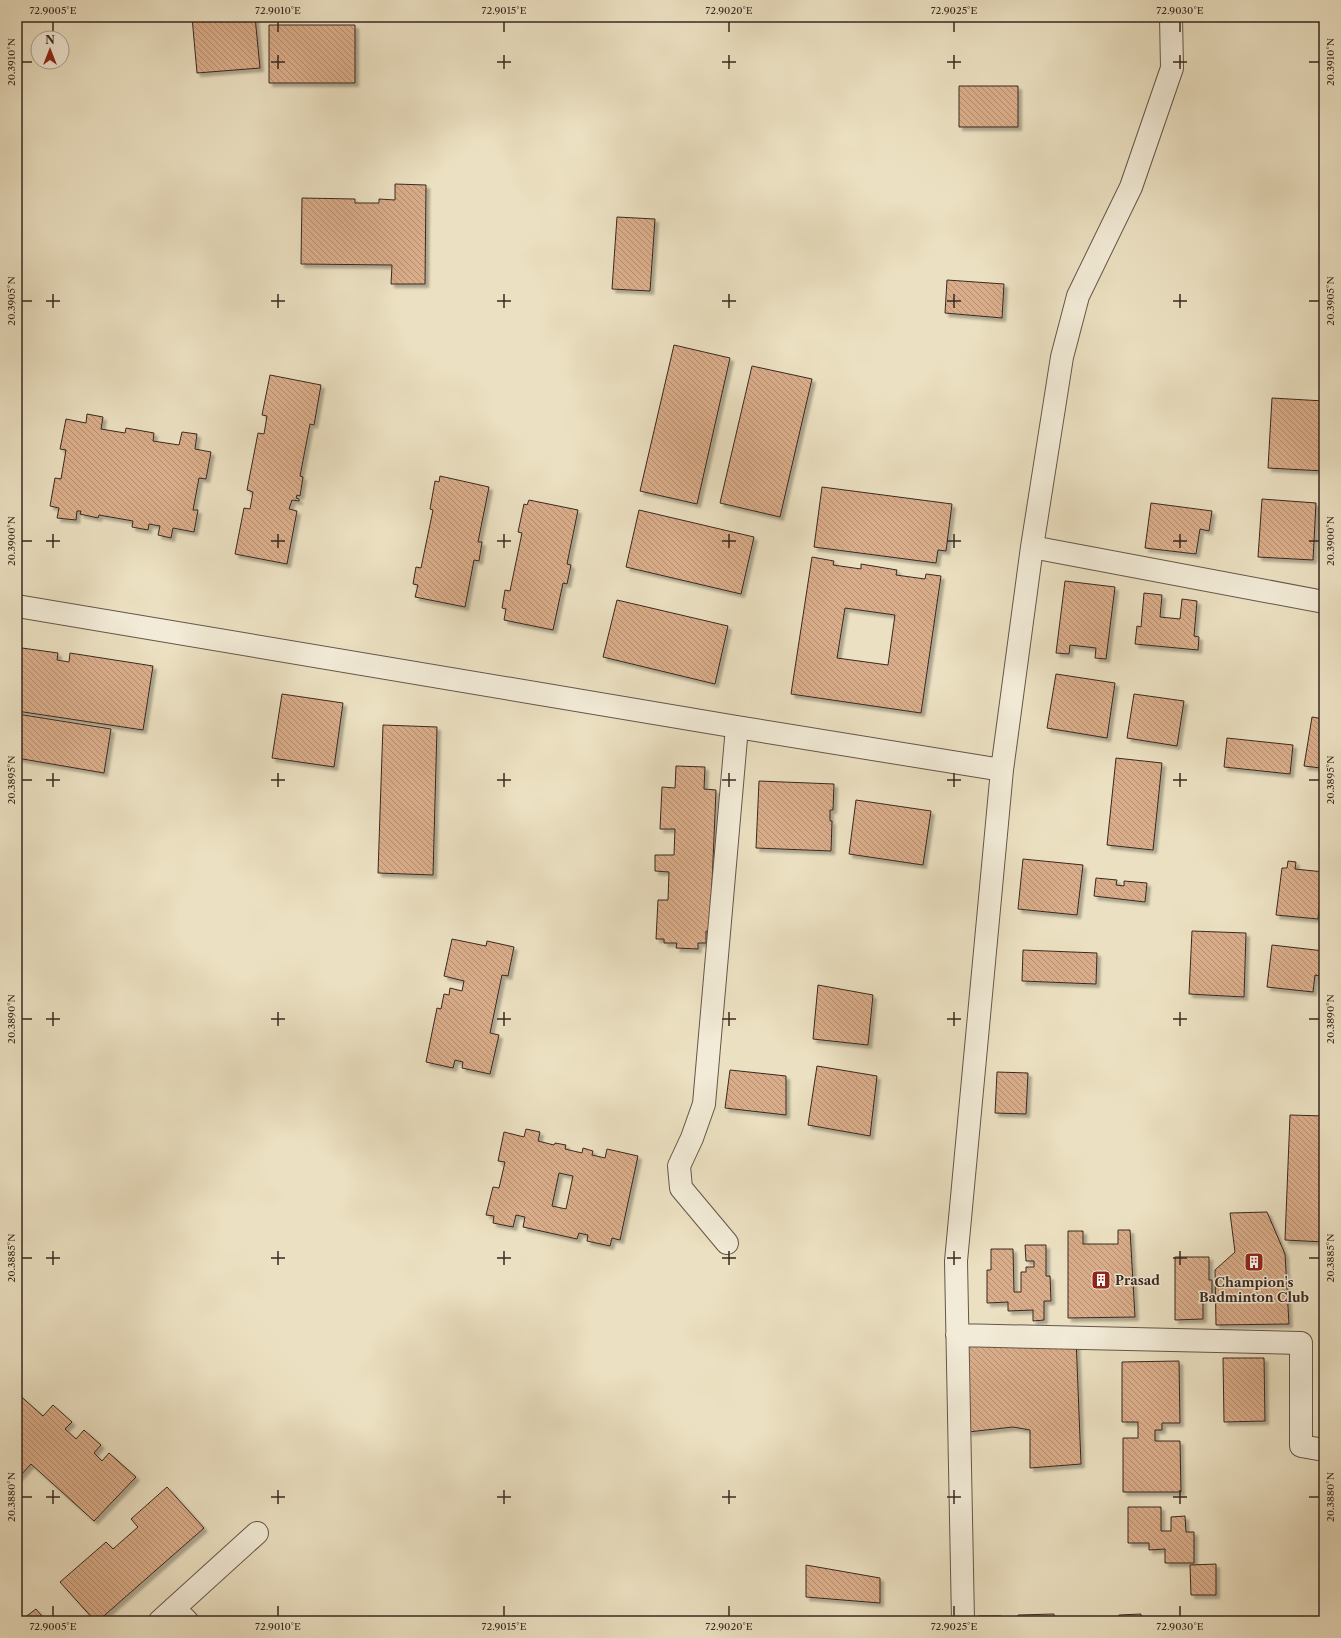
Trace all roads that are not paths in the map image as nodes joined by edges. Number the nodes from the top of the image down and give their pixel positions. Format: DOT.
graph roads {
  1 [pos="1171,17"];
  2 [pos="1032,547"];
  3 [pos="1324,602"];
  4 [pos="17,606"];
  5 [pos="737,727"];
  6 [pos="1002,770"];
  7 [pos="727,1243"];
  8 [pos="957,1335"];
  9 [pos="1324,1450"];
  10 [pos="257,1533"];
  11 [pos="174,1617"];
  12 [pos="963,1621"];
  1 -- 2 [label="street"];
  2 -- 3 [label="street"];
  2 -- 6 [label="street"];
  4 -- 5 [label="street"];
  5 -- 6 [label="street"];
  5 -- 7 [label="street"];
  6 -- 8 [label="street"];
  8 -- 9 [label="street"];
  8 -- 12 [label="street"];
  10 -- 11 [label="street"];
}
